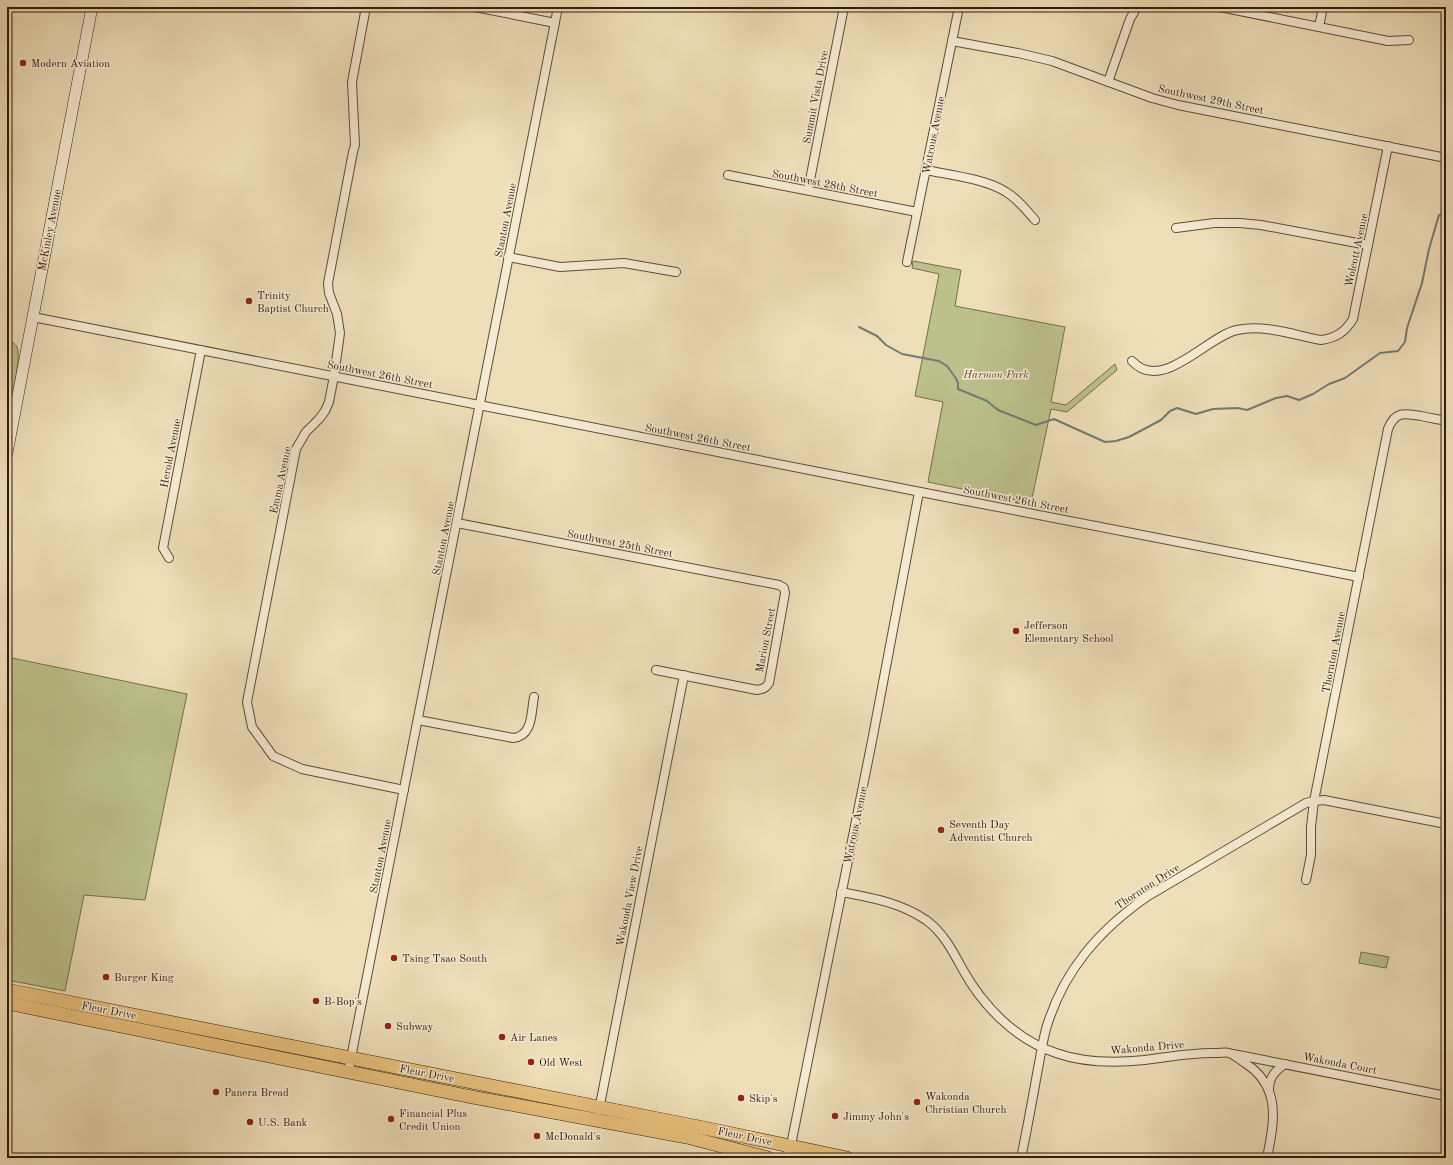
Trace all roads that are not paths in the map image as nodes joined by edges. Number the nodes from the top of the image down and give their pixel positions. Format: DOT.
graph roads {
  1 [pos="92,7"];
  2 [pos="366,7"];
  3 [pos="475,7"];
  4 [pos="558,7"];
  5 [pos="844,7"];
  6 [pos="959,7"];
  7 [pos="1137,7"];
  8 [pos="1220,7"];
  9 [pos="1323,7"];
  10 [pos="555,23"];
  11 [pos="1319,27"];
  12 [pos="1408,40"];
  13 [pos="952,41"];
  14 [pos="1108,82"];
  15 [pos="1388,146"];
  16 [pos="1446,158"];
  17 [pos="926,170"];
  18 [pos="728,175"];
  19 [pos="808,190"];
  20 [pos="918,212"];
  21 [pos="1035,220"];
  22 [pos="1176,228"];
  23 [pos="1368,245"];
  24 [pos="508,257"];
  25 [pos="907,262"];
  26 [pos="676,272"];
  27 [pos="33,317"];
  28 [pos="201,350"];
  29 [pos="1132,361"];
  30 [pos="334,376"];
  31 [pos="480,405"];
  32 [pos="1446,421"];
  33 [pos="7,453"];
  34 [pos="919,492"];
  35 [pos="457,523"];
  36 [pos="168,558"];
  37 [pos="1359,577"];
  38 [pos="779,585"];
  39 [pos="656,670"];
  40 [pos="684,675"];
  41 [pos="534,697"];
  42 [pos="418,720"];
  43 [pos="404,790"];
  44 [pos="1314,801"];
  45 [pos="1446,824"];
  46 [pos="1306,880"];
  47 [pos="841,892"];
  48 [pos="7,990"];
  49 [pos="7,1003"];
  50 [pos="1042,1048"];
  51 [pos="1229,1053"];
  52 [pos="351,1057"];
  53 [pos="1286,1064"];
  54 [pos="348,1073"];
  55 [pos="1269,1091"];
  56 [pos="1446,1096"];
  57 [pos="599,1107"];
  58 [pos="597,1121"];
  59 [pos="790,1152"];
  60 [pos="768,1158"];
  61 [pos="847,1158"];
  62 [pos="1021,1158"];
  63 [pos="1267,1158"];
  1 -- 27 [label="main road, McKinley Avenue"];
  2 -- 30 [label="street, Emma Avenue"];
  3 -- 10 [label="street"];
  4 -- 10 [label="street, Stanton Avenue"];
  5 -- 19 [label="street, Summit Vista Drive"];
  6 -- 13 [label="street, Watrous Avenue"];
  7 -- 14 [label="street"];
  8 -- 11 [label="street"];
  9 -- 11 [label="street"];
  10 -- 24 [label="street, Stanton Avenue"];
  11 -- 12 [label="street"];
  13 -- 14 [label="street, Southwest 29th Street"];
  13 -- 17 [label="street, Watrous Avenue"];
  14 -- 15 [label="street, Southwest 29th Street"];
  15 -- 16 [label="street, Southwest 29th Street"];
  15 -- 23 [label="street, Wolcott Avenue"];
  17 -- 20 [label="street, Watrous Avenue"];
  17 -- 21 [label="street"];
  18 -- 19 [label="street, Southwest 28th Street"];
  19 -- 20 [label="street, Southwest 28th Street"];
  20 -- 25 [label="street, Watrous Avenue"];
  22 -- 23 [label="street"];
  23 -- 29 [label="street, Wolcott Avenue"];
  24 -- 26 [label="street"];
  24 -- 31 [label="street, Stanton Avenue"];
  27 -- 28 [label="street, Southwest 26th Street"];
  27 -- 33 [label="main road, McKinley Avenue"];
  28 -- 30 [label="street, Southwest 26th Street"];
  28 -- 36 [label="street, Herold Avenue"];
  30 -- 31 [label="street, Southwest 26th Street"];
  30 -- 43 [label="street, Emma Avenue"];
  31 -- 34 [label="street, Southwest 26th Street"];
  31 -- 35 [label="street, Stanton Avenue"];
  32 -- 37 [label="street, Thornton Avenue"];
  34 -- 37 [label="street, Southwest 26th Street"];
  34 -- 47 [label="street, Watrous Avenue"];
  35 -- 38 [label="street, Southwest 25th Street"];
  35 -- 42 [label="street, Stanton Avenue"];
  37 -- 44 [label="street, Thornton Avenue"];
  38 -- 40 [label="street, Marion Street"];
  39 -- 40 [label="street"];
  40 -- 57 [label="street, Wakonda View Drive"];
  41 -- 42 [label="street"];
  42 -- 43 [label="street, Stanton Avenue"];
  43 -- 52 [label="street, Stanton Avenue"];
  44 -- 45 [label="street"];
  44 -- 46 [label="street, Thornton Avenue"];
  44 -- 50 [label="street, Thornton Drive"];
  47 -- 50 [label="street, Wakonda Drive"];
  47 -- 59 [label="street, Watrous Avenue"];
  48 -- 52 [label="main road, Fleur Drive"];
  49 -- 54 [label="main road, Fleur Drive"];
  50 -- 51 [label="street, Wakonda Drive"];
  50 -- 62 [label="street, Thornton Drive"];
  51 -- 53 [label="street, Wakonda Court"];
  51 -- 55 [label="street"];
  52 -- 54 [label="street, Stanton Avenue"];
  52 -- 57 [label="main road, Fleur Drive"];
  53 -- 55 [label="street"];
  53 -- 56 [label="street, Wakonda Court"];
  54 -- 58 [label="main road, Fleur Drive"];
  55 -- 63 [label="street"];
  57 -- 58 [label="street, Wakonda View Drive"];
  57 -- 59 [label="main road, Fleur Drive"];
  58 -- 60 [label="main road, Fleur Drive"];
  59 -- 61 [label="main road, Fleur Drive"];
}
